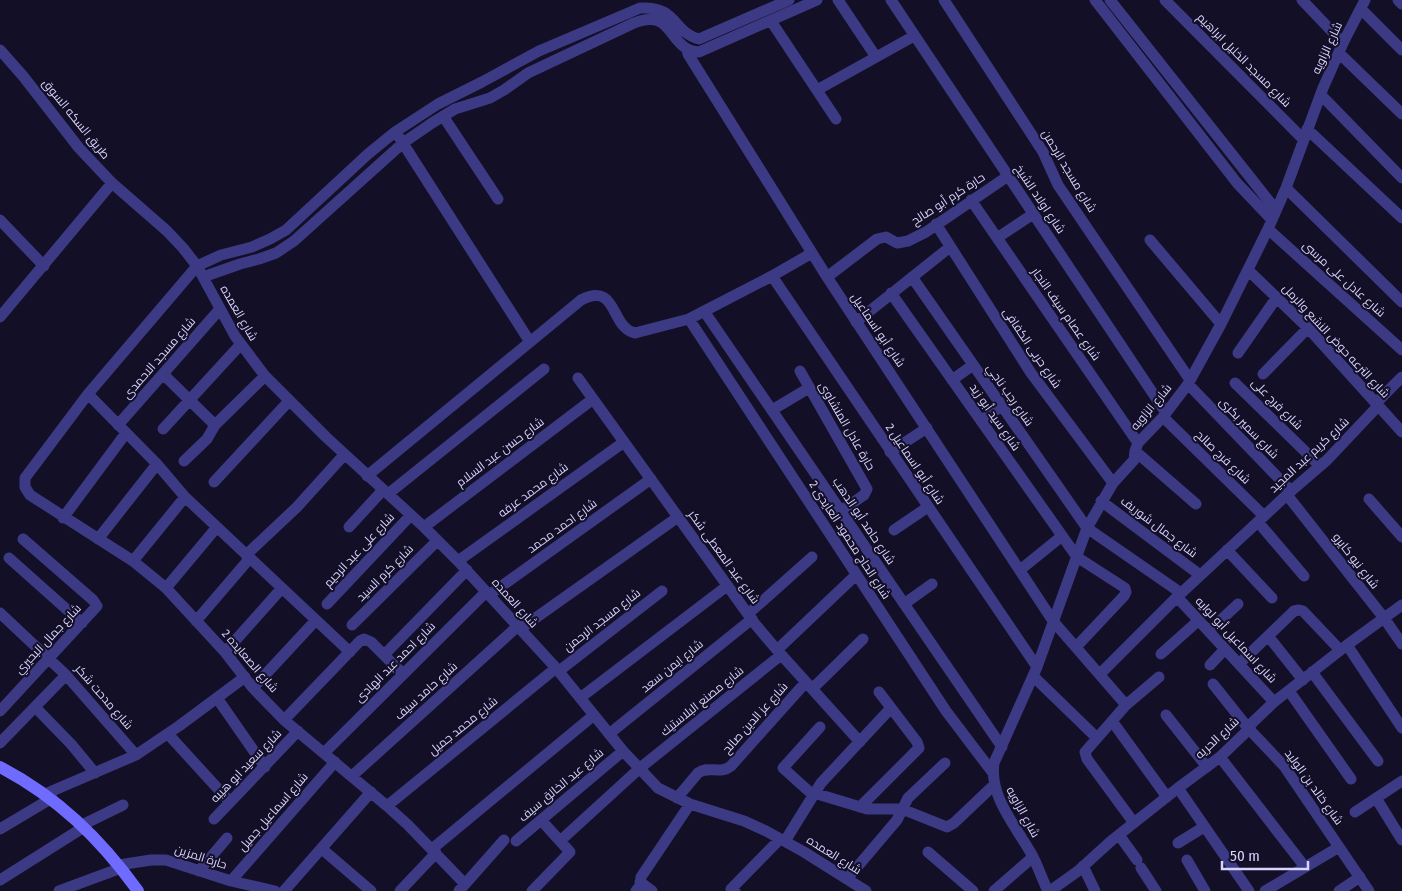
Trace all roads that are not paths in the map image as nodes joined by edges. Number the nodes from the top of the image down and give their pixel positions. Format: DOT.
graph roads {
  1 [pos="790,0"];
  2 [pos="817,0"];
  3 [pos="838,0"];
  4 [pos="891,0"];
  5 [pos="944,0"];
  6 [pos="1095,0"];
  7 [pos="1110,0"];
  8 [pos="1165,0"];
  9 [pos="1302,0"];
  10 [pos="1398,0"];
  11 [pos="1360,4"];
  12 [pos="1402,4"];
  13 [pos="664,18"];
  14 [pos="771,21"];
  15 [pos="587,30"];
  16 [pos="914,36"];
  17 [pos="595,42"];
  18 [pos="1341,48"];
  19 [pos="0,50"];
  20 [pos="687,50"];
  21 [pos="1402,50"];
  22 [pos="876,57"];
  23 [pos="817,90"];
  24 [pos="1321,95"];
  25 [pos="1191,102"];
  26 [pos="1180,109"];
  27 [pos="1402,114"];
  28 [pos="443,116"];
  29 [pos="836,120"];
  30 [pos="395,132"];
  31 [pos="1305,134"];
  32 [pos="403,143"];
  33 [pos="1008,176"];
  34 [pos="1402,178"];
  35 [pos="112,183"];
  36 [pos="1286,188"];
  37 [pos="498,199"];
  38 [pos="971,200"];
  39 [pos="1033,214"];
  40 [pos="1402,218"];
  41 [pos="1272,219"];
  42 [pos="0,220"];
  43 [pos="936,224"];
  44 [pos="997,238"];
  45 [pos="1150,240"];
  46 [pos="950,247"];
  47 [pos="812,253"];
  48 [pos="44,266"];
  49 [pos="197,266"];
  50 [pos="1248,270"];
  51 [pos="772,276"];
  52 [pos="203,277"];
  53 [pos="827,277"];
  54 [pos="912,277"];
  55 [pos="891,294"];
  56 [pos="1277,297"];
  57 [pos="1402,302"];
  58 [pos="220,309"];
  59 [pos="704,311"];
  60 [pos="0,317"];
  61 [pos="689,319"];
  62 [pos="856,322"];
  63 [pos="1221,324"];
  64 [pos="1308,328"];
  65 [pos="530,342"];
  66 [pos="240,344"];
  67 [pos="1402,350"];
  68 [pos="1238,353"];
  69 [pos="973,365"];
  70 [pos="544,369"];
  71 [pos="800,371"];
  72 [pos="163,374"];
  73 [pos="1263,374"];
  74 [pos="265,376"];
  75 [pos="1402,377"];
  76 [pos="578,378"];
  77 [pos="952,380"];
  78 [pos="1189,382"];
  79 [pos="1235,383"];
  80 [pos="809,388"];
  81 [pos="88,394"];
  82 [pos="593,399"];
  83 [pos="190,400"];
  84 [pos="289,401"];
  85 [pos="1377,404"];
  86 [pos="1001,406"];
  87 [pos="772,410"];
  88 [pos="1164,415"];
  89 [pos="981,422"];
  90 [pos="215,425"];
  91 [pos="926,428"];
  92 [pos="122,429"];
  93 [pos="163,429"];
  94 [pos="1402,432"];
  95 [pos="624,442"];
  96 [pos="1137,447"];
  97 [pos="890,452"];
  98 [pos="344,455"];
  99 [pos="184,461"];
  100 [pos="157,464"];
  101 [pos="1320,466"];
  102 [pos="368,476"];
  103 [pos="651,479"];
  104 [pos="214,482"];
  105 [pos="1113,483"];
  106 [pos="386,492"];
  107 [pos="1289,493"];
  108 [pos="185,497"];
  109 [pos="1369,499"];
  110 [pos="1101,501"];
  111 [pos="1196,504"];
  112 [pos="928,507"];
  113 [pos="841,512"];
  114 [pos="411,515"];
  115 [pos="678,517"];
  116 [pos="63,518"];
  117 [pos="1261,519"];
  118 [pos="217,527"];
  119 [pos="349,527"];
  120 [pos="424,527"];
  121 [pos="1087,528"];
  122 [pos="894,530"];
  123 [pos="1062,536"];
  124 [pos="1402,537"];
  125 [pos="98,538"];
  126 [pos="23,539"];
  127 [pos="437,541"];
  128 [pos="866,549"];
  129 [pos="1227,550"];
  130 [pos="248,556"];
  131 [pos="1077,556"];
  132 [pos="812,557"];
  133 [pos="9,558"];
  134 [pos="133,561"];
  135 [pos="458,562"];
  136 [pos="847,562"];
  137 [pos="467,570"];
  138 [pos="1020,570"];
  139 [pos="856,575"];
  140 [pos="1200,575"];
  141 [pos="1304,576"];
  142 [pos="932,584"];
  143 [pos="727,586"];
  144 [pos="166,588"];
  145 [pos="282,588"];
  146 [pos="662,591"];
  147 [pos="488,593"];
  148 [pos="1179,595"];
  149 [pos="1272,598"];
  150 [pos="327,604"];
  151 [pos="904,604"];
  152 [pos="1238,604"];
  153 [pos="1402,605"];
  154 [pos="0,612"];
  155 [pos="750,617"];
  156 [pos="1384,618"];
  157 [pos="316,620"];
  158 [pos="1053,620"];
  159 [pos="1199,620"];
  160 [pos="196,621"];
  161 [pos="82,623"];
  162 [pos="352,625"];
  163 [pos="519,628"];
  164 [pos="1210,631"];
  165 [pos="1268,636"];
  166 [pos="863,639"];
  167 [pos="1402,644"];
  168 [pos="1076,647"];
  169 [pos="1343,648"];
  170 [pos="1225,649"];
  171 [pos="225,652"];
  172 [pos="350,652"];
  173 [pos="779,653"];
  174 [pos="1161,654"];
  175 [pos="384,655"];
  176 [pos="50,658"];
  177 [pos="1239,664"];
  178 [pos="1210,665"];
  179 [pos="557,670"];
  180 [pos="1035,671"];
  181 [pos="1312,672"];
  182 [pos="404,674"];
  183 [pos="1100,674"];
  184 [pos="66,675"];
  185 [pos="245,677"];
  186 [pos="1159,677"];
  187 [pos="1303,680"];
  188 [pos="1212,684"];
  189 [pos="809,686"];
  190 [pos="254,688"];
  191 [pos="1289,691"];
  192 [pos="879,692"];
  193 [pos="217,698"];
  194 [pos="580,698"];
  195 [pos="1274,702"];
  196 [pos="1126,705"];
  197 [pos="35,707"];
  198 [pos="891,708"];
  199 [pos="0,711"];
  200 [pos="594,715"];
  201 [pos="1166,715"];
  202 [pos="284,720"];
  203 [pos="1112,721"];
  204 [pos="820,727"];
  205 [pos="1248,728"];
  206 [pos="1402,728"];
  207 [pos="298,731"];
  208 [pos="168,734"];
  209 [pos="609,734"];
  210 [pos="1096,738"];
  211 [pos="860,742"];
  212 [pos="0,743"];
  213 [pos="1002,748"];
  214 [pos="623,751"];
  215 [pos="324,753"];
  216 [pos="136,755"];
  217 [pos="1220,757"];
  218 [pos="1378,761"];
  219 [pos="335,762"];
  220 [pos="945,763"];
  221 [pos="265,767"];
  222 [pos="1206,767"];
  223 [pos="640,768"];
  224 [pos="2,770"];
  225 [pos="95,773"];
  226 [pos="993,773"];
  227 [pos="352,776"];
  228 [pos="1352,779"];
  229 [pos="1402,781"];
  230 [pos="994,785"];
  231 [pos="1178,788"];
  232 [pos="370,792"];
  233 [pos="813,794"];
  234 [pos="48,796"];
  235 [pos="1167,797"];
  236 [pos="676,798"];
  237 [pos="1376,798"];
  238 [pos="230,802"];
  239 [pos="690,804"];
  240 [pos="123,805"];
  241 [pos="387,806"];
  242 [pos="860,807"];
  243 [pos="902,810"];
  244 [pos="1355,812"];
  245 [pos="214,819"];
  246 [pos="541,820"];
  247 [pos="1134,823"];
  248 [pos="83,826"];
  249 [pos="1204,826"];
  250 [pos="0,829"];
  251 [pos="1119,835"];
  252 [pos="227,838"];
  253 [pos="504,840"];
  254 [pos="782,840"];
  255 [pos="1402,840"];
  256 [pos="516,841"];
  257 [pos="560,841"];
  258 [pos="1178,843"];
  259 [pos="1339,847"];
  260 [pos="322,849"];
  261 [pos="434,851"];
  262 [pos="928,852"];
  263 [pos="1033,857"];
  264 [pos="1187,860"];
  265 [pos="120,866"];
  266 [pos="1083,866"];
  267 [pos="1305,867"];
  268 [pos="200,871"];
  269 [pos="1360,877"];
  270 [pos="847,879"];
  271 [pos="0,880"];
  272 [pos="231,881"];
  273 [pos="462,887"];
  274 [pos="638,887"];
  275 [pos="267,890"];
  276 [pos="732,890"];
  277 [pos="59,891"];
  278 [pos="138,891"];
  279 [pos="284,891"];
  280 [pos="371,891"];
  281 [pos="400,891"];
  282 [pos="532,891"];
  283 [pos="652,891"];
  284 [pos="866,891"];
  285 [pos="973,891"];
  286 [pos="994,891"];
  287 [pos="1049,891"];
  288 [pos="1096,891"];
  289 [pos="1156,891"];
  290 [pos="1205,891"];
  291 [pos="1249,891"];
  292 [pos="1265,891"];
  293 [pos="1339,891"];
  294 [pos="1369,891"];
  1 -- 13 [label="street"];
  2 -- 14 [label="street"];
  3 -- 22 [label="street"];
  4 -- 16 [label="street, شارع اولاد الشيخ"];
  5 -- 78 [label="street, شارع مسجد الرحمن"];
  6 -- 26 [label="street"];
  7 -- 25 [label="street"];
  8 -- 31 [label="street, شارع مسجد الخليل ابراهيم"];
  9 -- 18 [label="street"];
  10 -- 12 [label="street"];
  11 -- 18 [label="street, شارع الزاويه"];
  11 -- 21 [label="street"];
  13 -- 15 [label="street"];
  13 -- 17 [label="street"];
  13 -- 20 [label="street, شارع أبو اسماعيل"];
  14 -- 20 [label="street"];
  14 -- 23 [label="street"];
  15 -- 17 [label="street"];
  15 -- 30 [label="street"];
  16 -- 22 [label="street"];
  16 -- 33 [label="street, شارع اولاد الشيخ"];
  17 -- 28 [label="street"];
  18 -- 24 [label="street, شارع الزاويه"];
  18 -- 27 [label="street"];
  19 -- 35 [label="street, طريق السكه السوق"];
  20 -- 47 [label="street, شارع أبو اسماعيل"];
  22 -- 23 [label="street"];
  23 -- 29 [label="street"];
  24 -- 31 [label="street, شارع الزاويه"];
  24 -- 34 [label="street"];
  25 -- 26 [label="street"];
  25 -- 41 [label="street"];
  26 -- 41 [label="street"];
  28 -- 32 [label="street"];
  28 -- 37 [label="street"];
  30 -- 32 [label="street"];
  30 -- 49 [label="street"];
  31 -- 36 [label="street, شارع الزاويه"];
  31 -- 40 [label="street, شارع مسجد الخليل ابراهيم"];
  32 -- 52 [label="street"];
  32 -- 65 [label="street"];
  33 -- 38 [label="street, حارة كرم أبو صالح"];
  33 -- 39 [label="street, شارع اولاد الشيخ"];
  35 -- 48 [label="street"];
  35 -- 49 [label="street, طريق السكه السوق"];
  36 -- 41 [label="street, شارع الزاويه"];
  36 -- 57 [label="street"];
  38 -- 43 [label="street, حارة كرم أبو صالح"];
  38 -- 44 [label="street, شارع عصام سيف النجار"];
  39 -- 44 [label="street"];
  39 -- 88 [label="street, شارع اولاد الشيخ"];
  41 -- 50 [label="street, شارع الزاويه"];
  41 -- 67 [label="street, شارع عادل على مرسى"];
  42 -- 48 [label="street"];
  43 -- 46 [label="street, شارع حربى الكفافى"];
  43 -- 53 [label="street, حارة كرم أبو صالح"];
  44 -- 96 [label="street, شارع عصام سيف النجار"];
  45 -- 63 [label="street"];
  46 -- 54 [label="street"];
  46 -- 105 [label="street, شارع حربى الكفافى"];
  47 -- 51 [label="street"];
  47 -- 53 [label="street, شارع أبو اسماعيل"];
  48 -- 60 [label="street"];
  49 -- 52 [label="street, شارع العمده"];
  49 -- 81 [label="street"];
  50 -- 56 [label="street, شارع الترعه حوض النشع والرمل"];
  50 -- 63 [label="street, شارع الزاويه"];
  51 -- 59 [label="street"];
  51 -- 97 [label="street, شارع أبو اسماعيل 2"];
  52 -- 58 [label="street, شارع العمده"];
  53 -- 62 [label="street, شارع أبو اسماعيل"];
  54 -- 55 [label="street"];
  54 -- 69 [label="street, شارع رجب ناجي"];
  55 -- 62 [label="street"];
  55 -- 77 [label="street, شارع سيد أبو زيد"];
  56 -- 64 [label="street, شارع الترعه حوض النشع والرمل"];
  56 -- 68 [label="street"];
  58 -- 66 [label="street, شارع العمده"];
  58 -- 72 [label="street, شارع مسجد الاحمدى"];
  59 -- 61 [label="street"];
  59 -- 87 [label="street, شارع حامد أبو الدهب"];
  61 -- 65 [label="street"];
  61 -- 136 [label="street, شارع الحاج محمود العايدى 2"];
  62 -- 91 [label="street, شارع أبو اسماعيل"];
  63 -- 78 [label="street, شارع الزاويه"];
  64 -- 73 [label="street"];
  64 -- 85 [label="street, شارع الترعه حوض النشع والرمل"];
  65 -- 102 [label="street"];
  66 -- 74 [label="street, شارع العمده"];
  66 -- 83 [label="street"];
  69 -- 77 [label="street"];
  69 -- 86 [label="street, شارع رجب ناجي"];
  70 -- 106 [label="street"];
  71 -- 80 [label="street, حارة عادل المنشاوى"];
  72 -- 83 [label="street"];
  72 -- 92 [label="street, شارع مسجد الاحمدى"];
  74 -- 84 [label="street, شارع العمده"];
  74 -- 90 [label="street"];
  75 -- 85 [label="street, شارع كريم عبد المجيد"];
  76 -- 82 [label="street, شارع عبد المعطى شكر"];
  77 -- 89 [label="street, شارع سيد أبو زيد"];
  78 -- 88 [label="street, شارع الزاويه"];
  78 -- 107 [label="street, شارع سمير بكرى"];
  79 -- 101 [label="street, شارع فرج على"];
  80 -- 87 [label="street"];
  80 -- 113 [label="street, حارة عادل المنشاوى"];
  81 -- 92 [label="street"];
  81 -- 116 [label="street, شارع الصعايده 2"];
  82 -- 95 [label="street, شارع عبد المعطى شكر"];
  82 -- 120 [label="street, شارع حسن عبد السلام"];
  83 -- 90 [label="street"];
  83 -- 93 [label="street"];
  84 -- 98 [label="street, شارع العمده"];
  84 -- 104 [label="street"];
  85 -- 94 [label="street, شارع الترعه حوض النشع والرمل"];
  85 -- 101 [label="street, شارع كريم عبد المجيد"];
  86 -- 89 [label="street"];
  86 -- 121 [label="street, شارع رجب ناجي"];
  87 -- 113 [label="street, شارع حامد أبو الدهب"];
  88 -- 96 [label="street, شارع الزاويه"];
  88 -- 117 [label="street, شارع فرج صالح"];
  89 -- 123 [label="street, شارع سيد أبو زيد"];
  90 -- 99 [label="street"];
  91 -- 97 [label="street"];
  91 -- 138 [label="street, شارع أبو اسماعيل"];
  92 -- 100 [label="street"];
  92 -- 116 [label="street, شارع مسجد الاحمدى"];
  95 -- 103 [label="street, شارع عبد المعطى شكر"];
  95 -- 135 [label="street, شارع محمد عرفه"];
  96 -- 105 [label="street, شارع الزاويه"];
  96 -- 111 [label="street, شارع عصام سيف النجار"];
  97 -- 112 [label="street, شارع أبو اسماعيل 2"];
  98 -- 102 [label="street, شارع العمده"];
  98 -- 130 [label="street"];
  100 -- 108 [label="street"];
  100 -- 125 [label="street"];
  101 -- 107 [label="street, شارع كريم عبد المجيد"];
  102 -- 106 [label="street, شارع العمده"];
  103 -- 115 [label="street, شارع عبد المعطى شكر"];
  103 -- 147 [label="street, شارع احمد محمد"];
  105 -- 110 [label="street, شارع الزاويه"];
  106 -- 114 [label="street, شارع العمده"];
  106 -- 119 [label="street"];
  107 -- 117 [label="street, شارع كريم عبد المجيد"];
  107 -- 156 [label="street, شارع نيو كايرو"];
  108 -- 118 [label="street"];
  108 -- 134 [label="street"];
  109 -- 124 [label="street"];
  110 -- 121 [label="street, شارع الزاويه"];
  110 -- 140 [label="street, شارع جمال شوريف"];
  112 -- 122 [label="street"];
  112 -- 180 [label="street, شارع أبو اسماعيل 2"];
  113 -- 128 [label="street, شارع حامد أبو الدهب"];
  114 -- 120 [label="street, شارع العمده"];
  114 -- 150 [label="street, شارع على عبد الرحيم"];
  115 -- 143 [label="street, شارع عبد المعطى شكر"];
  115 -- 163 [label="street, شارع حامد سيف"];
  116 -- 125 [label="street, شارع الصعايده 2"];
  117 -- 129 [label="street, شارع كريم عبد المجيد"];
  117 -- 141 [label="street, شارع فرج صالح"];
  118 -- 130 [label="street"];
  118 -- 144 [label="street"];
  120 -- 127 [label="street, شارع العمده"];
  121 -- 131 [label="street, شارع الزاويه"];
  121 -- 148 [label="street, شارع اسماعيل أبو لوايه"];
  123 -- 131 [label="street, شارع سيد أبو زيد"];
  123 -- 138 [label="street"];
  125 -- 134 [label="street, شارع الصعايده 2"];
  126 -- 161 [label="street, شارع جمال البحيري"];
  127 -- 135 [label="street, شارع العمده"];
  127 -- 162 [label="street, شارع كرم السيد"];
  128 -- 136 [label="street"];
  128 -- 151 [label="street, شارع حامد أبو الدهب"];
  129 -- 140 [label="street, شارع كريم عبد المجيد"];
  129 -- 149 [label="street"];
  130 -- 145 [label="street"];
  130 -- 160 [label="street"];
  131 -- 158 [label="street, شارع الزاويه"];
  131 -- 168 [label="street"];
  132 -- 155 [label="street, شارع ايمن سعد"];
  133 -- 161 [label="street"];
  134 -- 144 [label="street, شارع الصعايده 2"];
  135 -- 137 [label="street, شارع العمده"];
  136 -- 139 [label="street, شارع الحاج محمود العايدى 2"];
  137 -- 147 [label="street, شارع العمده"];
  137 -- 175 [label="street"];
  138 -- 158 [label="street, شارع أبو اسماعيل"];
  139 -- 173 [label="street, شارع مصنع البلاستيك"];
  139 -- 226 [label="street, شارع الحاج محمود العايدى 2"];
  140 -- 148 [label="street, شارع كريم عبد المجيد"];
  142 -- 151 [label="street"];
  143 -- 155 [label="street, شارع عبد المعطى شكر"];
  143 -- 194 [label="street"];
  144 -- 160 [label="street, شارع الصعايده 2"];
  145 -- 157 [label="street"];
  145 -- 171 [label="street"];
  146 -- 179 [label="street, شارع مسجد الرحمن"];
  147 -- 163 [label="street, شارع العمده"];
  147 -- 182 [label="street, شارع احمد عبد الهادى"];
  148 -- 159 [label="street, شارع اسماعيل أبو لوايه"];
  148 -- 183 [label="street, شارع كريم عبد المجيد"];
  151 -- 213 [label="street, شارع حامد أبو الدهب"];
  152 -- 164 [label="street"];
  153 -- 156 [label="street, شارع الحريه"];
  154 -- 176 [label="street, شارع مدحت شكر"];
  155 -- 173 [label="street, شارع عبد المعطى شكر"];
  155 -- 209 [label="street, شارع ايمن سعد"];
  156 -- 167 [label="street, شارع نيو كايرو"];
  156 -- 169 [label="street, شارع الحريه"];
  157 -- 172 [label="street"];
  157 -- 190 [label="street"];
  158 -- 168 [label="street, شارع أبو اسماعيل"];
  158 -- 180 [label="street, شارع الزاويه"];
  159 -- 164 [label="street, شارع اسماعيل أبو لوايه"];
  159 -- 174 [label="street"];
  160 -- 171 [label="street, شارع الصعايده 2"];
  161 -- 176 [label="street, شارع جمال البحيري"];
  163 -- 179 [label="street, شارع العمده"];
  163 -- 227 [label="street, شارع حامد سيف"];
  164 -- 170 [label="street, شارع اسماعيل أبو لوايه"];
  165 -- 169 [label="street"];
  165 -- 177 [label="street"];
  165 -- 187 [label="street"];
  166 -- 189 [label="street, شارع عز الدين صالح"];
  168 -- 183 [label="street, شارع أبو اسماعيل"];
  169 -- 181 [label="street, شارع الحريه"];
  169 -- 206 [label="street"];
  170 -- 177 [label="street, شارع اسماعيل أبو لوايه"];
  170 -- 178 [label="street"];
  171 -- 185 [label="street, شارع الصعايده 2"];
  172 -- 175 [label="street"];
  172 -- 202 [label="street"];
  173 -- 189 [label="street, شارع عبد المعطى شكر"];
  173 -- 223 [label="street, شارع مصنع البلاستيك"];
  175 -- 182 [label="street"];
  176 -- 184 [label="street, شارع مدحت شكر"];
  176 -- 199 [label="street, شارع جمال البحيري"];
  177 -- 195 [label="street, شارع اسماعيل أبو لوايه"];
  179 -- 194 [label="street, شارع العمده"];
  179 -- 241 [label="street, شارع محمد جميل"];
  180 -- 210 [label="street, شارع أبو اسماعيل 2"];
  180 -- 213 [label="street, شارع الزاويه"];
  181 -- 187 [label="street, شارع الحريه"];
  181 -- 218 [label="street"];
  182 -- 215 [label="street, شارع احمد عبد الهادى"];
  183 -- 196 [label="street, شارع أبو اسماعيل"];
  184 -- 197 [label="street"];
  184 -- 216 [label="street, شارع مدحت شكر"];
  185 -- 190 [label="street, شارع الصعايده 2"];
  185 -- 193 [label="street"];
  186 -- 196 [label="street"];
  187 -- 191 [label="street, شارع الحريه"];
  188 -- 205 [label="street, شارع خالد بن الوليد"];
  189 -- 211 [label="street, شارع عبد المعطى شكر"];
  189 -- 236 [label="street, شارع عز الدين صالح"];
  190 -- 202 [label="street, شارع الصعايده 2"];
  191 -- 195 [label="street, شارع الحريه"];
  191 -- 228 [label="street"];
  192 -- 198 [label="street"];
  193 -- 208 [label="street"];
  193 -- 221 [label="street"];
  194 -- 200 [label="street, شارع العمده"];
  195 -- 205 [label="street, شارع الحريه"];
  196 -- 203 [label="street"];
  197 -- 212 [label="street"];
  197 -- 225 [label="street"];
  198 -- 211 [label="street"];
  198 -- 242 [label="street"];
  200 -- 209 [label="street, شارع العمده"];
  200 -- 261 [label="street"];
  201 -- 222 [label="street"];
  202 -- 207 [label="street, شارع الصعايده 2"];
  203 -- 210 [label="street"];
  203 -- 235 [label="street"];
  204 -- 233 [label="street"];
  205 -- 217 [label="street, شارع الحريه"];
  205 -- 259 [label="street, شارع خالد بن الوليد"];
  207 -- 215 [label="street, شارع الصعايده 2"];
  207 -- 221 [label="street, شارع سعيد ابو هيبه"];
  208 -- 216 [label="street"];
  208 -- 238 [label="street"];
  209 -- 214 [label="street, شارع العمده"];
  210 -- 247 [label="street"];
  211 -- 233 [label="street"];
  213 -- 226 [label="street, شارع الزاويه"];
  214 -- 223 [label="street, شارع العمده"];
  214 -- 246 [label="street, شارع عبد الخالق سيف"];
  215 -- 219 [label="street, شارع الصعايده 2"];
  216 -- 225 [label="street"];
  217 -- 222 [label="street, شارع الحريه"];
  217 -- 267 [label="street"];
  219 -- 227 [label="street, شارع الصعايده 2"];
  219 -- 272 [label="street, شارع اسماعيل جميل"];
  220 -- 243 [label="street"];
  221 -- 238 [label="street, شارع سعيد ابو هيبه"];
  222 -- 231 [label="street, شارع الحريه"];
  223 -- 236 [label="street, شارع العمده"];
  223 -- 257 [label="street, شارع مصنع البلاستيك"];
  224 -- 234 [label="street"];
  225 -- 234 [label="street"];
  226 -- 230 [label="street, شارع الزاويه"];
  227 -- 232 [label="street, شارع الصعايده 2"];
  229 -- 237 [label="street"];
  230 -- 243 [label="street"];
  230 -- 263 [label="street, شارع الزاويه"];
  231 -- 235 [label="street, شارع الحريه"];
  231 -- 249 [label="street"];
  232 -- 241 [label="street, شارع الصعايده 2"];
  232 -- 260 [label="street"];
  233 -- 242 [label="street"];
  233 -- 254 [label="street"];
  234 -- 248 [label="street"];
  234 -- 250 [label="street"];
  235 -- 247 [label="street, شارع الحريه"];
  236 -- 239 [label="street, شارع العمده"];
  237 -- 244 [label="street"];
  237 -- 255 [label="street"];
  238 -- 245 [label="street, شارع سعيد ابو هيبه"];
  239 -- 254 [label="street, شارع العمده"];
  239 -- 274 [label="street"];
  240 -- 248 [label="street"];
  241 -- 261 [label="street, شارع الصعايده 2"];
  242 -- 243 [label="street"];
  243 -- 270 [label="street"];
  246 -- 256 [label="street, شارع عبد الخالق سيف"];
  246 -- 257 [label="street"];
  247 -- 251 [label="street, شارع الحريه"];
  248 -- 265 [label="street"];
  248 -- 271 [label="street"];
  249 -- 258 [label="street"];
  249 -- 291 [label="street"];
  251 -- 266 [label="street, شارع الحريه"];
  251 -- 289 [label="street"];
  252 -- 268 [label="street"];
  253 -- 273 [label="street"];
  254 -- 270 [label="street, شارع العمده"];
  254 -- 276 [label="street"];
  257 -- 282 [label="street"];
  259 -- 267 [label="street"];
  259 -- 269 [label="street, شارع خالد بن الوليد"];
  260 -- 279 [label="street"];
  260 -- 280 [label="street"];
  261 -- 273 [label="street, شارع الصعايده 2"];
  261 -- 281 [label="street"];
  262 -- 285 [label="street"];
  263 -- 286 [label="street"];
  263 -- 287 [label="street, شارع الزاويه"];
  264 -- 290 [label="street"];
  265 -- 268 [label="street, حارة المزين"];
  265 -- 277 [label="street"];
  265 -- 278 [label="street"];
  266 -- 287 [label="street, شارع الحريه"];
  266 -- 288 [label="street"];
  267 -- 292 [label="street"];
  268 -- 272 [label="street, حارة المزين"];
  269 -- 293 [label="street"];
  269 -- 294 [label="street, شارع خالد بن الوليد"];
  270 -- 284 [label="street, شارع العمده"];
  272 -- 275 [label="street, حارة المزين"];
  274 -- 283 [label="street"];
}
